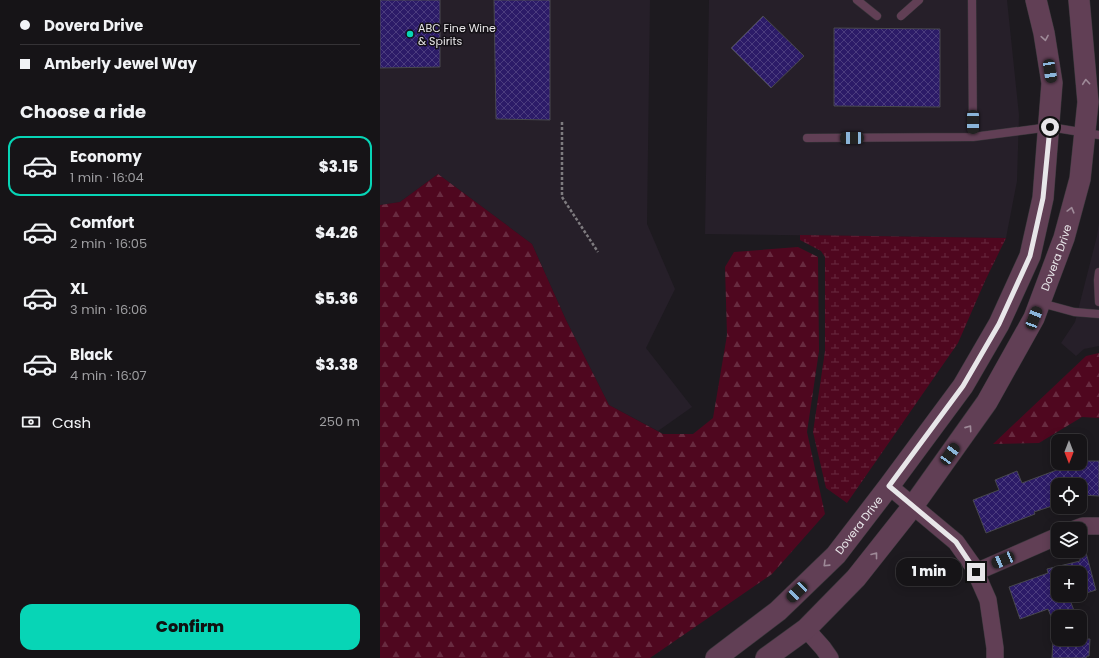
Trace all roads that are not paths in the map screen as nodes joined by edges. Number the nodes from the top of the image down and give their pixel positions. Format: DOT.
graph roads {
  1 [pos="857,0"];
  2 [pos="919,0"];
  3 [pos="972,0"];
  4 [pos="1036,0"];
  5 [pos="1079,0"];
  6 [pos="877,16"];
  7 [pos="901,16"];
  8 [pos="1050,127"];
  9 [pos="1092,134"];
  10 [pos="973,137"];
  11 [pos="807,138"];
  12 [pos="1099,272"];
  13 [pos="1040,302"];
  14 [pos="1099,302"];
  15 [pos="1099,314"];
  16 [pos="889,486"];
  17 [pos="913,506"];
  18 [pos="1087,526"];
  19 [pos="1099,526"];
  20 [pos="1051,539"];
  21 [pos="976,572"];
  22 [pos="806,629"];
  23 [pos="716,658"];
  24 [pos="766,658"];
  25 [pos="830,658"];
  26 [pos="995,658"];
  1 -- 6 [label="lane"];
  2 -- 7 [label="lane"];
  3 -- 10 [label="lane"];
  4 -- 8 [label="street, Dovera Drive, one-way"];
  9 -- 5 [label="street, Dovera Drive, one-way"];
  8 -- 9 [label="lane"];
  8 -- 10 [label="lane"];
  8 -- 16 [label="street, Dovera Drive"];
  13 -- 9 [label="street, Dovera Drive, one-way"];
  10 -- 11 [label="lane"];
  12 -- 14 [label="lane"];
  13 -- 15 [label="lane"];
  17 -- 13 [label="street, Dovera Drive, one-way"];
  16 -- 17 [label="street"];
  16 -- 23 [label="street, Dovera Drive, one-way"];
  17 -- 21 [label="street"];
  22 -- 17 [label="street, Dovera Drive, one-way"];
  18 -- 19 [label="street"];
  20 -- 21 [label="street"];
  21 -- 26 [label="street"];
  22 -- 24 [label="street, Dovera Drive"];
  22 -- 25 [label="street"];
}
